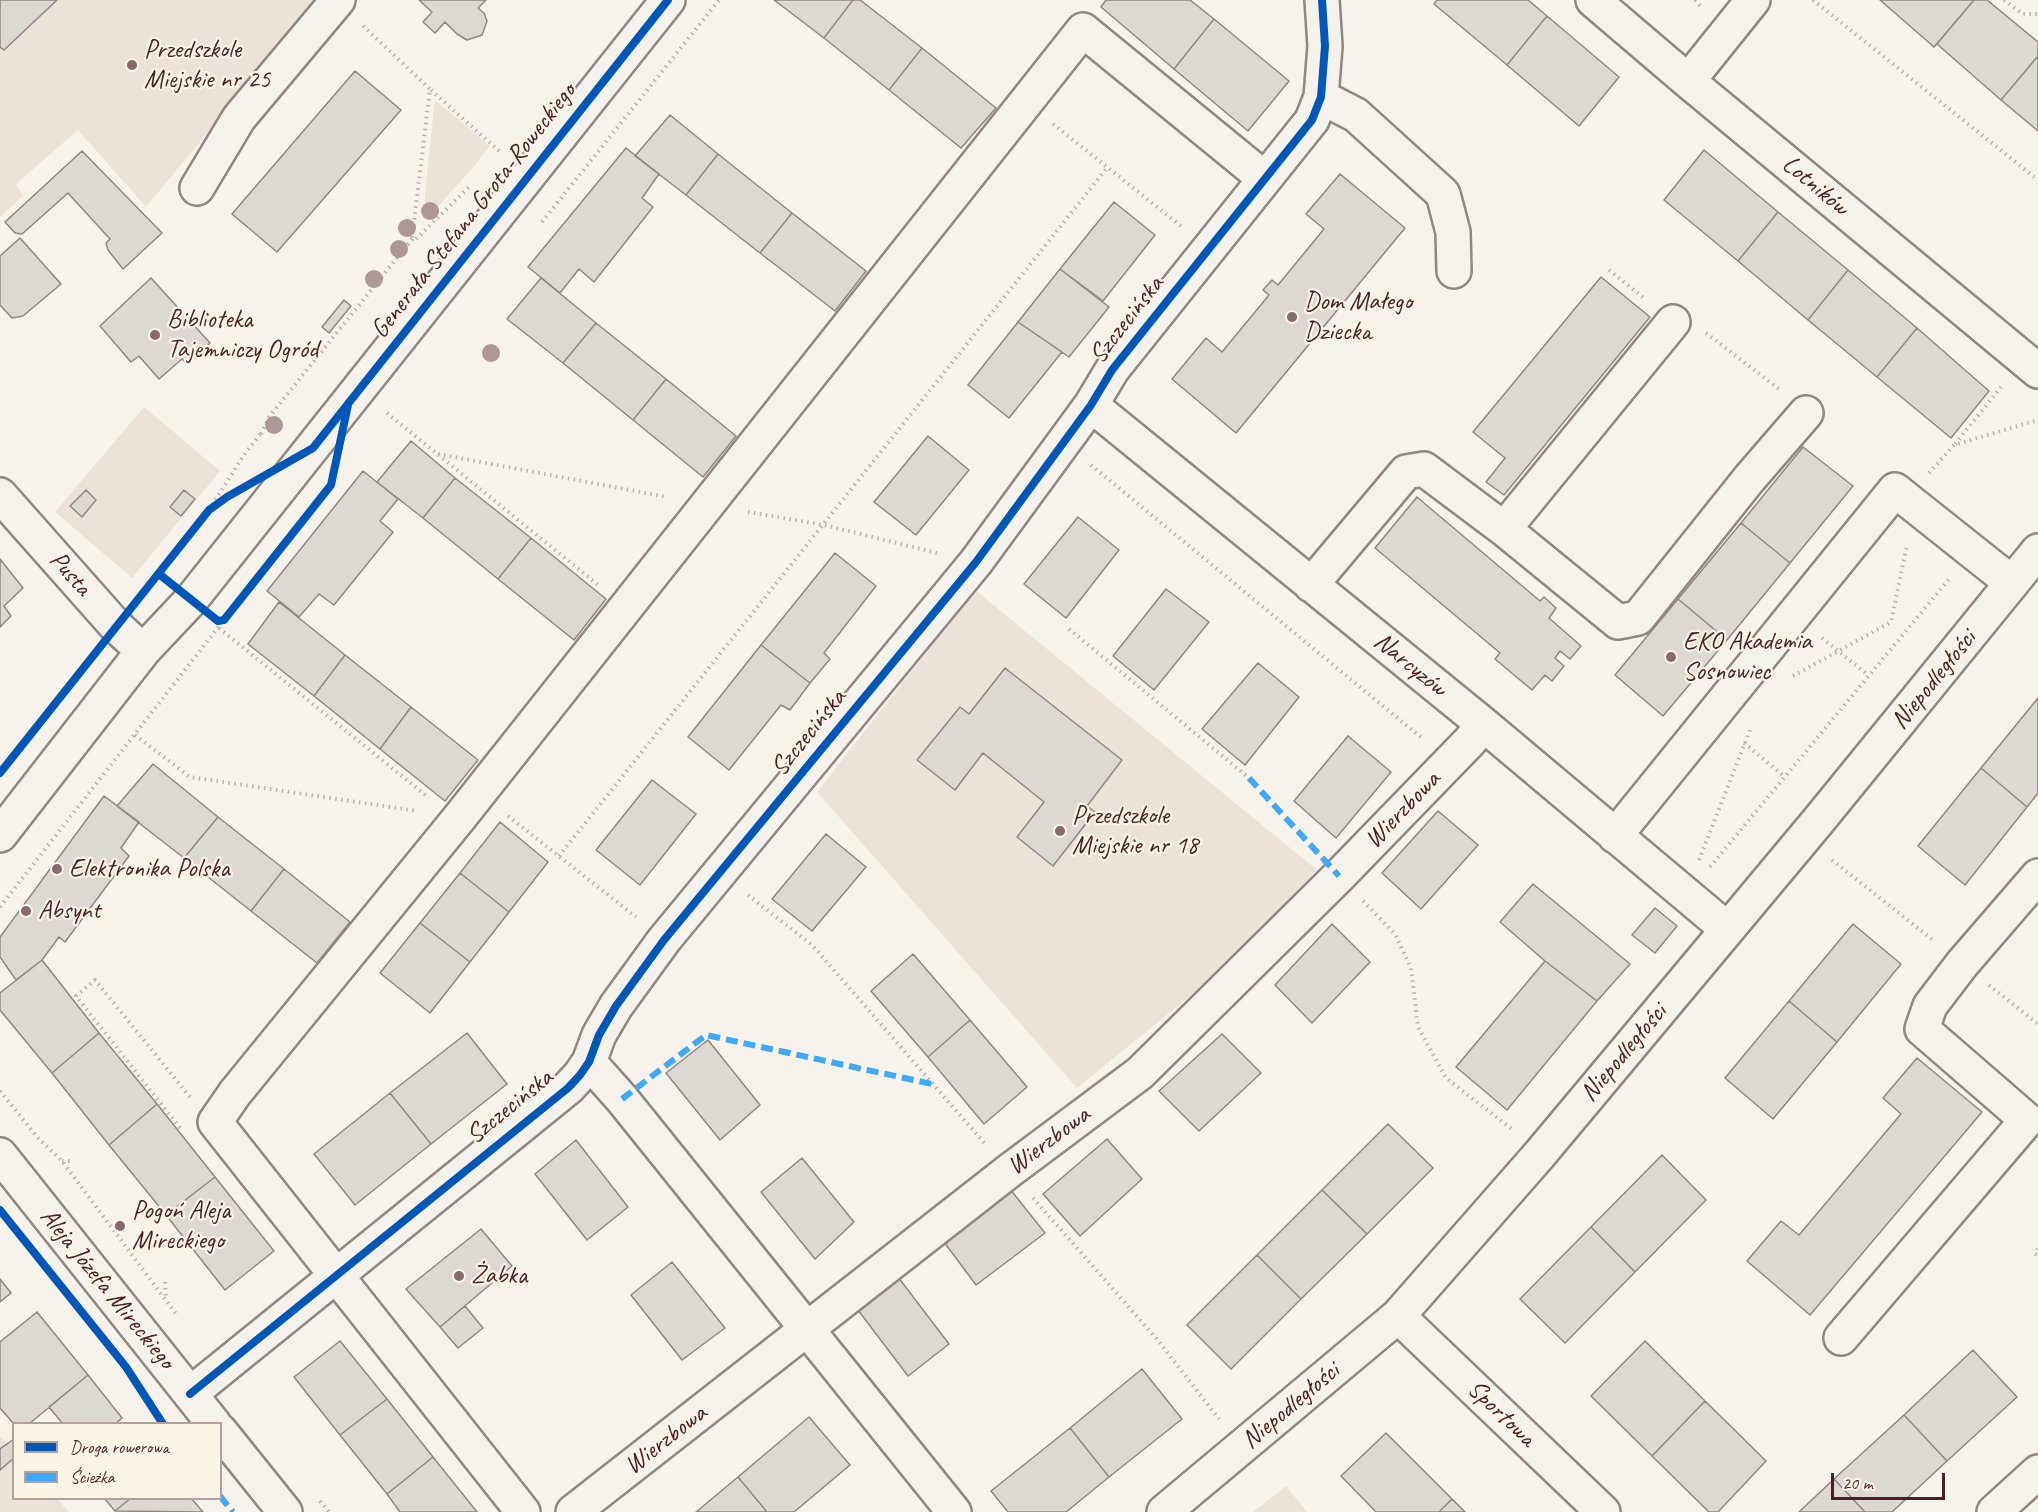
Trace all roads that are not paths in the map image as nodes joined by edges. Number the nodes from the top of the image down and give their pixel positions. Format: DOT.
graph roads {
  1 [pos="1322,0"];
  2 [pos="1593,0"];
  3 [pos="1753,0"];
  4 [pos="662,2"];
  5 [pos="348,11"];
  6 [pos="1688,81"];
  7 [pos="1321,97"];
  8 [pos="1264,178"];
  9 [pos="197,188"];
  10 [pos="1454,271"];
  11 [pos="1673,322"];
  12 [pos="2038,371"];
  13 [pos="1091,405"];
  14 [pos="1806,413"];
  15 [pos="0,495"];
  16 [pos="1504,530"];
  17 [pos="2038,552"];
  18 [pos="2012,584"];
  19 [pos="1311,585"];
  20 [pos="143,651"];
  21 [pos="1483,724"];
  22 [pos="0,835"];
  23 [pos="1615,836"];
  24 [pos="2038,876"];
  25 [pos="1727,929"];
  26 [pos="589,1062"];
  27 [pos="0,1155"];
  28 [pos="335,1275"];
  29 [pos="1398,1316"];
  30 [pos="808,1330"];
  31 [pos="1841,1338"];
  32 [pos="190,1394"];
  33 [pos="212,1422"];
  34 [pos="222,1433"];
  35 [pos="2038,1472"];
  36 [pos="950,1511"];
  37 [pos="285,1512"];
  38 [pos="523,1512"];
  39 [pos="573,1512"];
  40 [pos="1164,1512"];
  41 [pos="1603,1512"];
  42 [pos="1994,1512"];
  1 -- 7 [label="street, Szczecińska"];
  2 -- 6 [label="street, Lotników"];
  3 -- 6 [label="street"];
  4 -- 20 [label="street, Generała Stefana Grota-Roweckiego"];
  5 -- 9 [label="street"];
  6 -- 12 [label="street, Lotników"];
  7 -- 8 [label="street, Szczecińska"];
  7 -- 10 [label="street"];
  8 -- 13 [label="street, Szczecińska"];
  8 -- 28 [label="street"];
  11 -- 16 [label="street"];
  13 -- 19 [label="street, Narcyzów"];
  13 -- 26 [label="street, Szczecińska"];
  14 -- 16 [label="street"];
  15 -- 20 [label="street, Pusta"];
  16 -- 19 [label="street"];
  17 -- 18 [label="street, Niepodległości"];
  18 -- 23 [label="street"];
  18 -- 25 [label="street, Niepodległości"];
  19 -- 21 [label="street, Narcyzów"];
  20 -- 22 [label="street, Generała Stefana Grota-Roweckiego"];
  21 -- 23 [label="street, Narcyzów"];
  21 -- 30 [label="street, Wierzbowa"];
  23 -- 25 [label="street, Narcyzów"];
  24 -- 31 [label="street"];
  25 -- 29 [label="street, Niepodległości"];
  26 -- 28 [label="street, Szczecińska"];
  26 -- 30 [label="street"];
  27 -- 32 [label="street, Aleja Józefa Mireckiego"];
  28 -- 32 [label="street, Szczecińska"];
  28 -- 38 [label="street"];
  29 -- 40 [label="street, Niepodległości"];
  29 -- 41 [label="street, Sportowa"];
  30 -- 36 [label="street"];
  30 -- 39 [label="street, Wierzbowa"];
  32 -- 33 [label="street, Aleja Józefa Mireckiego"];
  34 -- 37 [label="street"];
  35 -- 42 [label="street"];
}
